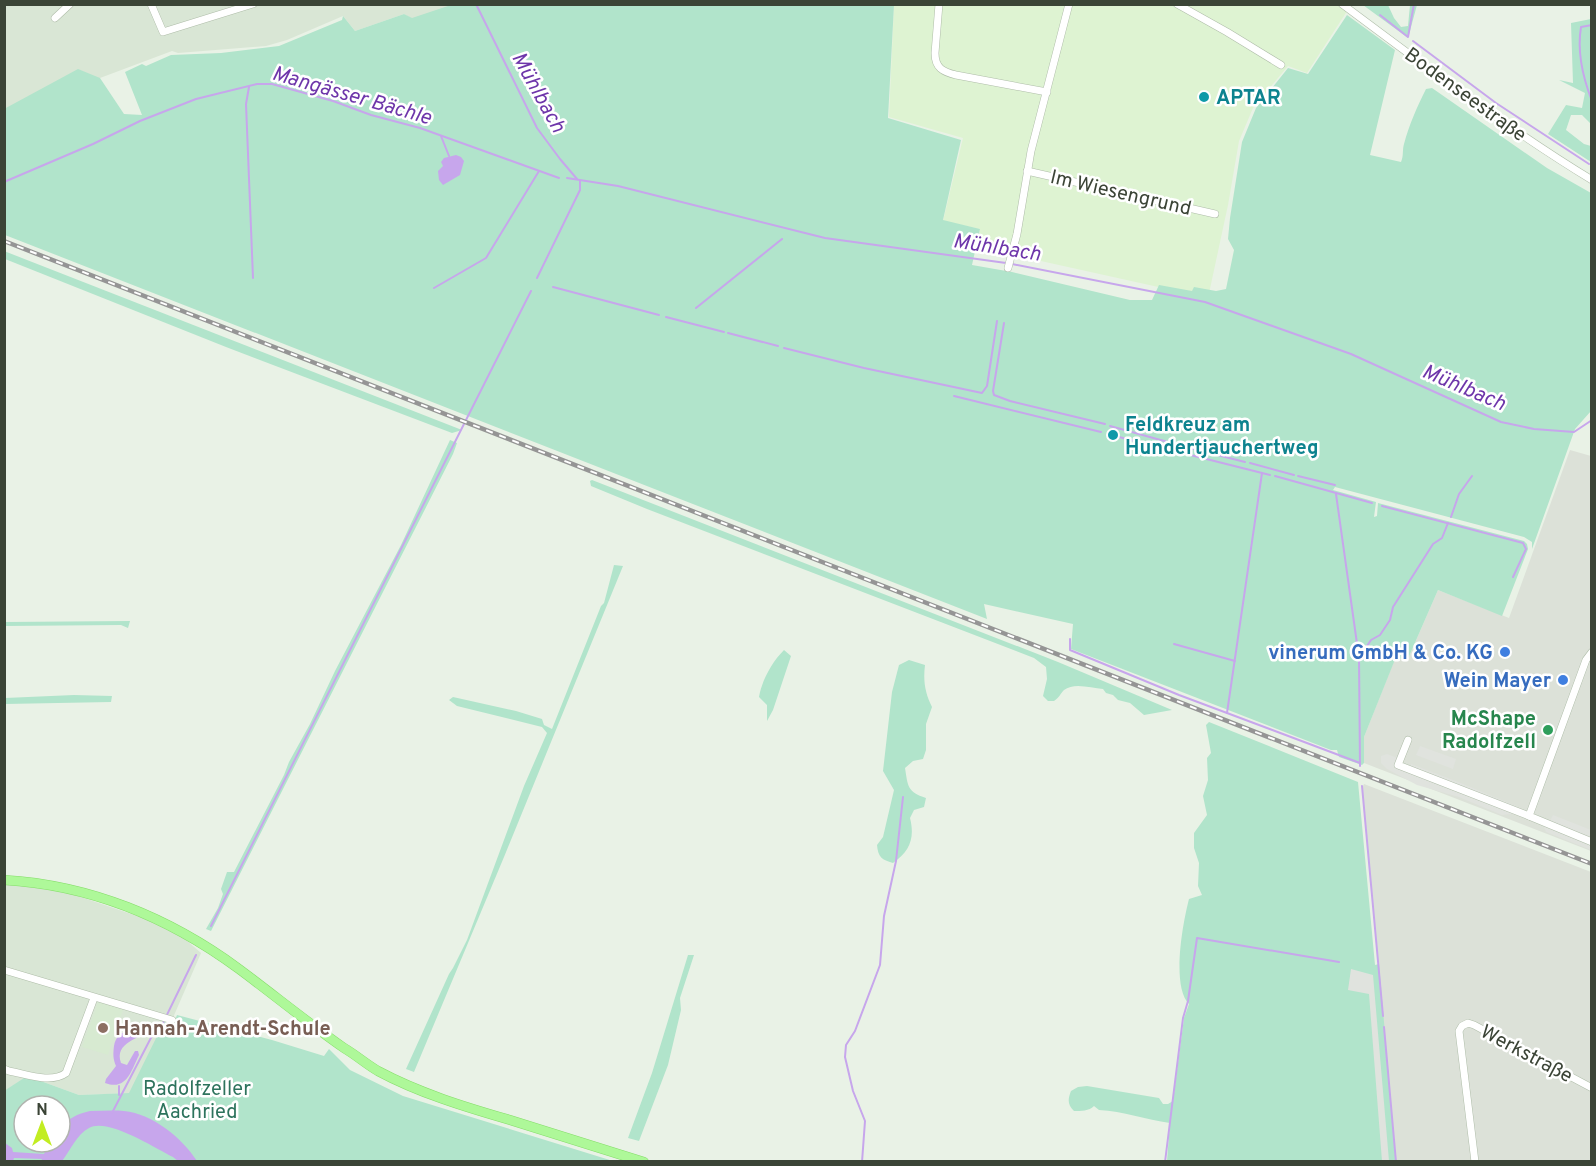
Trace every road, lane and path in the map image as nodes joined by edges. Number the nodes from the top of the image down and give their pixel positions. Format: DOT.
graph roads {
  1 [pos="69,4"];
  2 [pos="151,4"];
  3 [pos="253,4"];
  4 [pos="939,4"];
  5 [pos="1069,4"];
  6 [pos="1177,4"];
  7 [pos="1342,4"];
  8 [pos="55,18"];
  9 [pos="1281,65"];
  10 [pos="1047,92"];
  11 [pos="1027,171"];
  12 [pos="1592,180"];
  13 [pos="1215,214"];
  14 [pos="1009,265"];
  15 [pos="1592,652"];
  16 [pos="1408,740"];
  17 [pos="1528,816"];
  18 [pos="1592,842"];
  19 [pos="4,880"];
  20 [pos="4,970"];
  21 [pos="94,998"];
  22 [pos="171,1020"];
  23 [pos="4,1069"];
  24 [pos="1592,1088"];
  25 [pos="644,1161"];
  26 [pos="1474,1161"];
  1 -- 8 [label="street"];
  2 -- 3 [label="street"];
  4 -- 10 [label="street"];
  5 -- 10 [label="street, Im Wiesengrund"];
  6 -- 9 [label="street"];
  7 -- 12 [label="street, Bodenseestraße"];
  10 -- 11 [label="street, Im Wiesengrund"];
  11 -- 13 [label="street, Im Wiesengrund"];
  11 -- 14 [label="street, Im Wiesengrund"];
  15 -- 17 [label="street"];
  16 -- 17 [label="street"];
  17 -- 18 [label="street"];
  19 -- 25 [label="main road"];
  20 -- 21 [label="street"];
  21 -- 22 [label="street"];
  21 -- 23 [label="street"];
  24 -- 26 [label="street, Werkstraße"];
}
